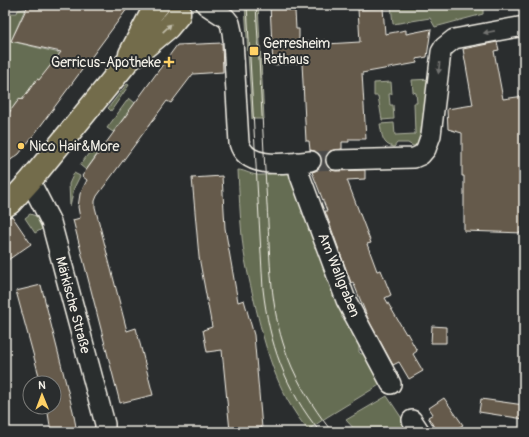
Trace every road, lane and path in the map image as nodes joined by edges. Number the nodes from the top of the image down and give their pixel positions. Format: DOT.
graph roads {
  1 [pos="158,5"];
  2 [pos="179,5"];
  3 [pos="206,5"];
  4 [pos="524,26"];
  5 [pos="126,62"];
  6 [pos="336,160"];
  7 [pos="30,181"];
  8 [pos="5,190"];
  9 [pos="5,206"];
  10 [pos="391,384"];
  11 [pos="105,432"];
  1 -- 5 [label="main road"];
  5 -- 2 [label="main road, one-way"];
  3 -- 10 [label="street, Am Wallgraben"];
  4 -- 6 [label="street, one-way"];
  5 -- 7 [label="main road"];
  7 -- 8 [label="main road"];
  7 -- 9 [label="main road"];
  7 -- 11 [label="street, Märkische Straße"];
}
